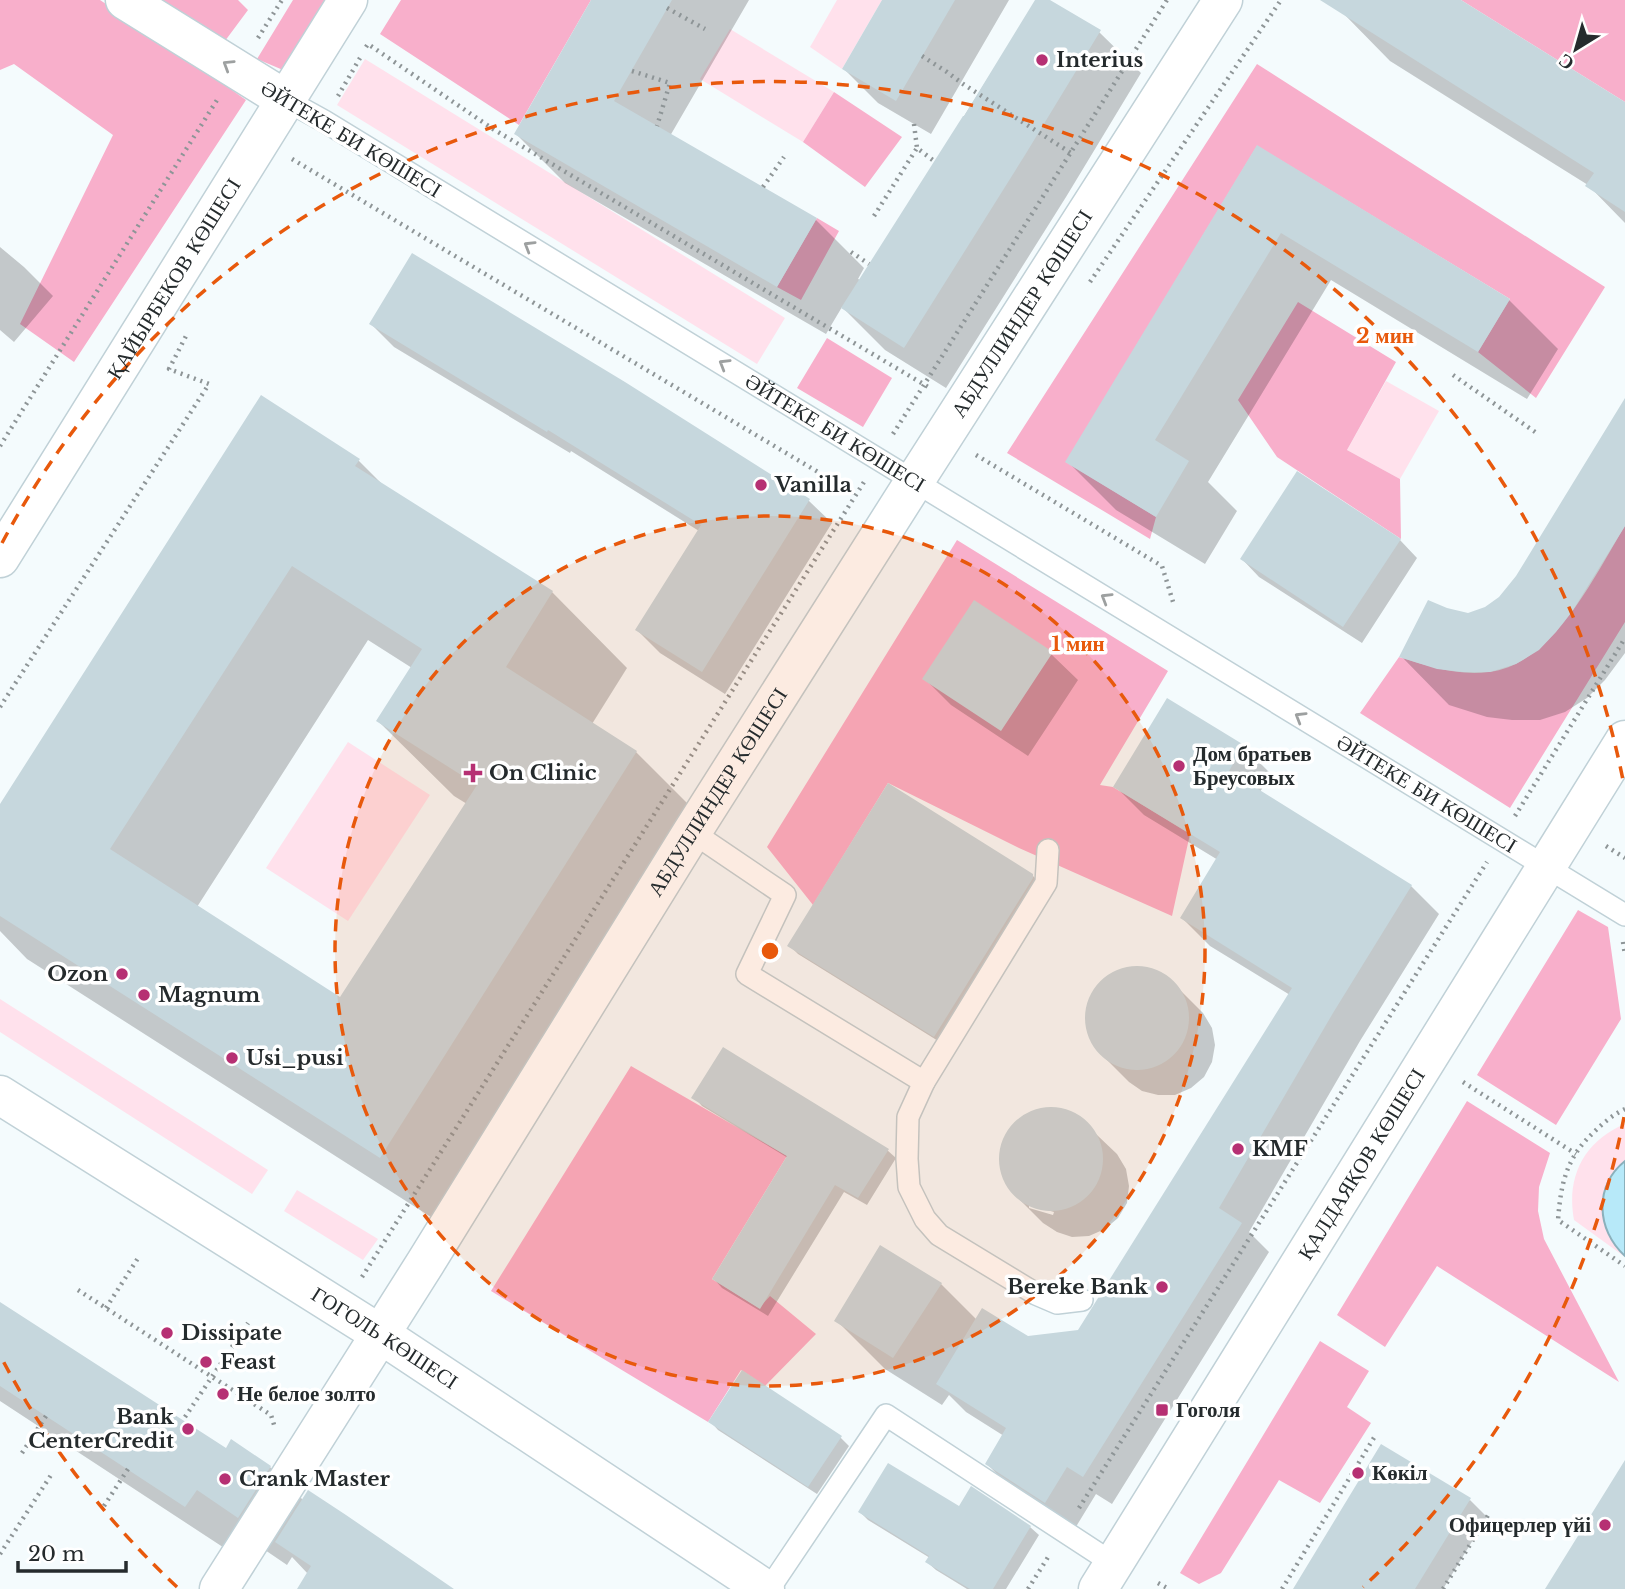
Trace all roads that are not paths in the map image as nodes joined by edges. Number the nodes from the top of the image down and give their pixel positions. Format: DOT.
graph roads {
  1 [pos="125,0"];
  2 [pos="348,0"];
  3 [pos="1223,0"];
  4 [pos="286,100"];
  5 [pos="914,482"];
  6 [pos="0,558"];
  7 [pos="1625,740"];
  8 [pos="692,832"];
  9 [pos="1048,850"];
  10 [pos="1547,867"];
  11 [pos="1625,915"];
  12 [pos="924,1082"];
  13 [pos="0,1096"];
  14 [pos="1082,1300"];
  15 [pos="380,1334"];
  16 [pos="1106,1577"];
  17 [pos="219,1589"];
  18 [pos="767,1589"];
  4 -- 1 [label="street, ӘЙТЕКЕ БИ КӨШЕСІ, one-way"];
  2 -- 4 [label="street, ҚАЙЫРБЕКОВ КӨШЕСІ"];
  3 -- 5 [label="street, АБДУЛЛИНДЕР КӨШЕСІ"];
  5 -- 4 [label="lane, ӘЙТЕКЕ БИ КӨШЕСІ, one-way"];
  4 -- 6 [label="street, ҚАЙЫРБЕКОВ КӨШЕСІ"];
  5 -- 8 [label="street, АБДУЛЛИНДЕР КӨШЕСІ"];
  10 -- 5 [label="lane, ӘЙТЕКЕ БИ КӨШЕСІ, one-way"];
  7 -- 10 [label="street, ҚАЛДАЯҚОВ КӨШЕСІ"];
  8 -- 12 [label="lane"];
  8 -- 15 [label="street, АБДУЛЛИНДЕР КӨШЕСІ"];
  9 -- 12 [label="lane"];
  10 -- 11 [label="lane, ӘЙТЕКЕ БИ КӨШЕСІ"];
  10 -- 16 [label="street, ҚАЛДАЯҚОВ КӨШЕСІ"];
  12 -- 14 [label="lane"];
  13 -- 15 [label="street, ГОГОЛЬ КӨШЕСІ"];
  15 -- 17 [label="street, АБДУЛЛИНДЕР КӨШЕСІ"];
  15 -- 18 [label="street, ГОГОЛЬ КӨШЕСІ"];
  16 -- 18 [label="lane"];
}
